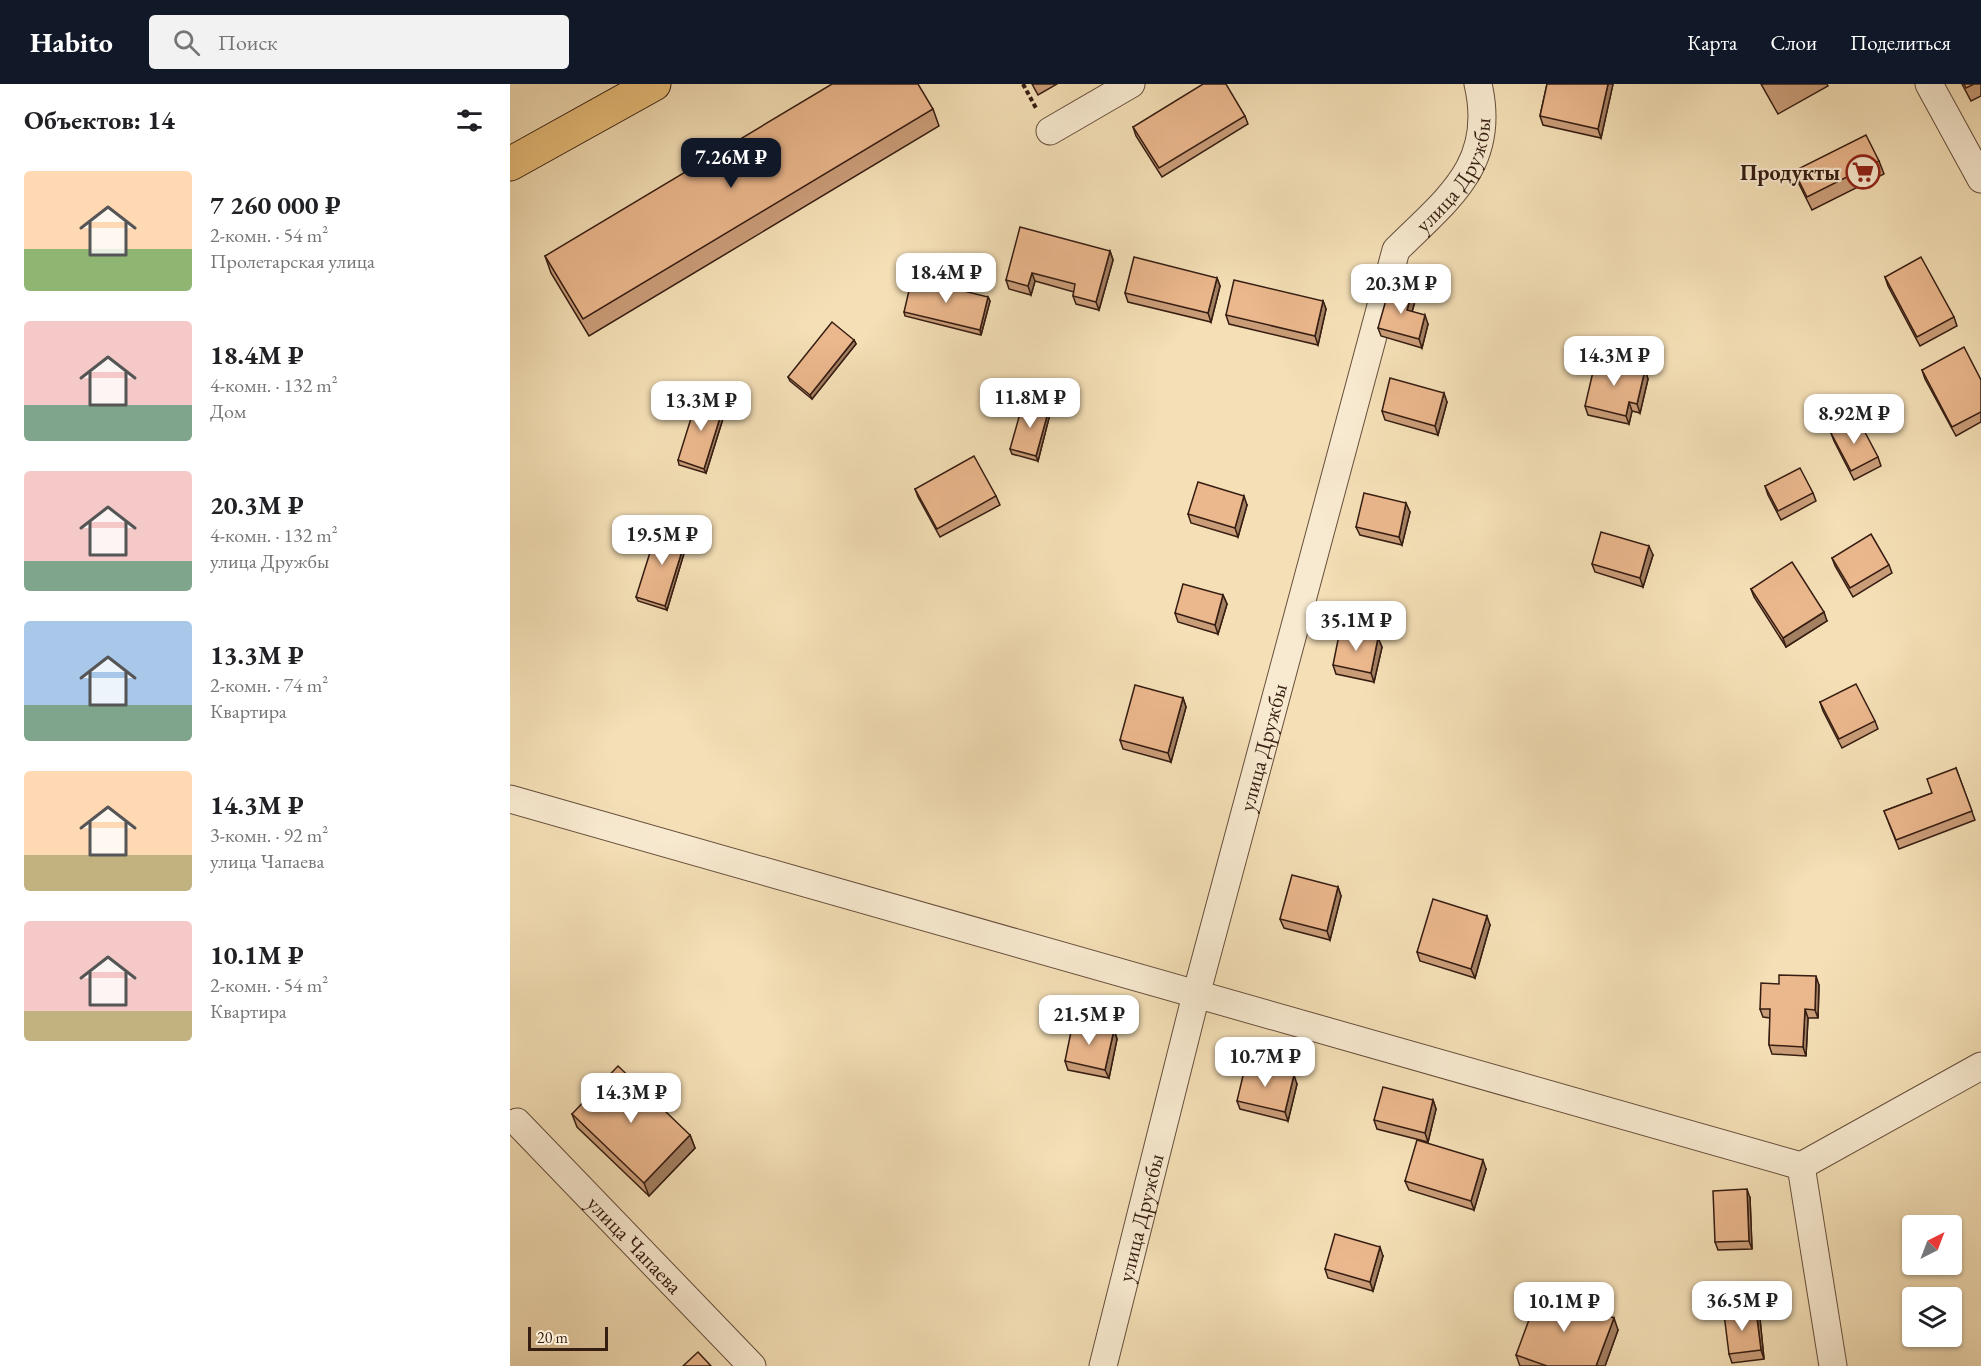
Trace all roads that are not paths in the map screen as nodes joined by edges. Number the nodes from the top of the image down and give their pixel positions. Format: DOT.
graph roads {
  1 [pos="654,84"];
  2 [pos="1131,84"];
  3 [pos="1478,84"];
  4 [pos="1929,84"];
  5 [pos="1050,131"];
  6 [pos="510,164"];
  7 [pos="1981,179"];
  8 [pos="510,799"];
  9 [pos="1196,995"];
  10 [pos="1981,1066"];
  11 [pos="517,1122"];
  12 [pos="1801,1166"];
  13 [pos="752,1366"];
  14 [pos="1103,1366"];
  15 [pos="1833,1366"];
  1 -- 6 [label="main road"];
  2 -- 5 [label="street"];
  3 -- 9 [label="street, улица Дружбы"];
  4 -- 7 [label="street"];
  8 -- 9 [label="street"];
  9 -- 12 [label="street"];
  9 -- 14 [label="street, улица Дружбы"];
  10 -- 12 [label="street"];
  11 -- 13 [label="street, улица Чапаева"];
  12 -- 15 [label="street"];
}
